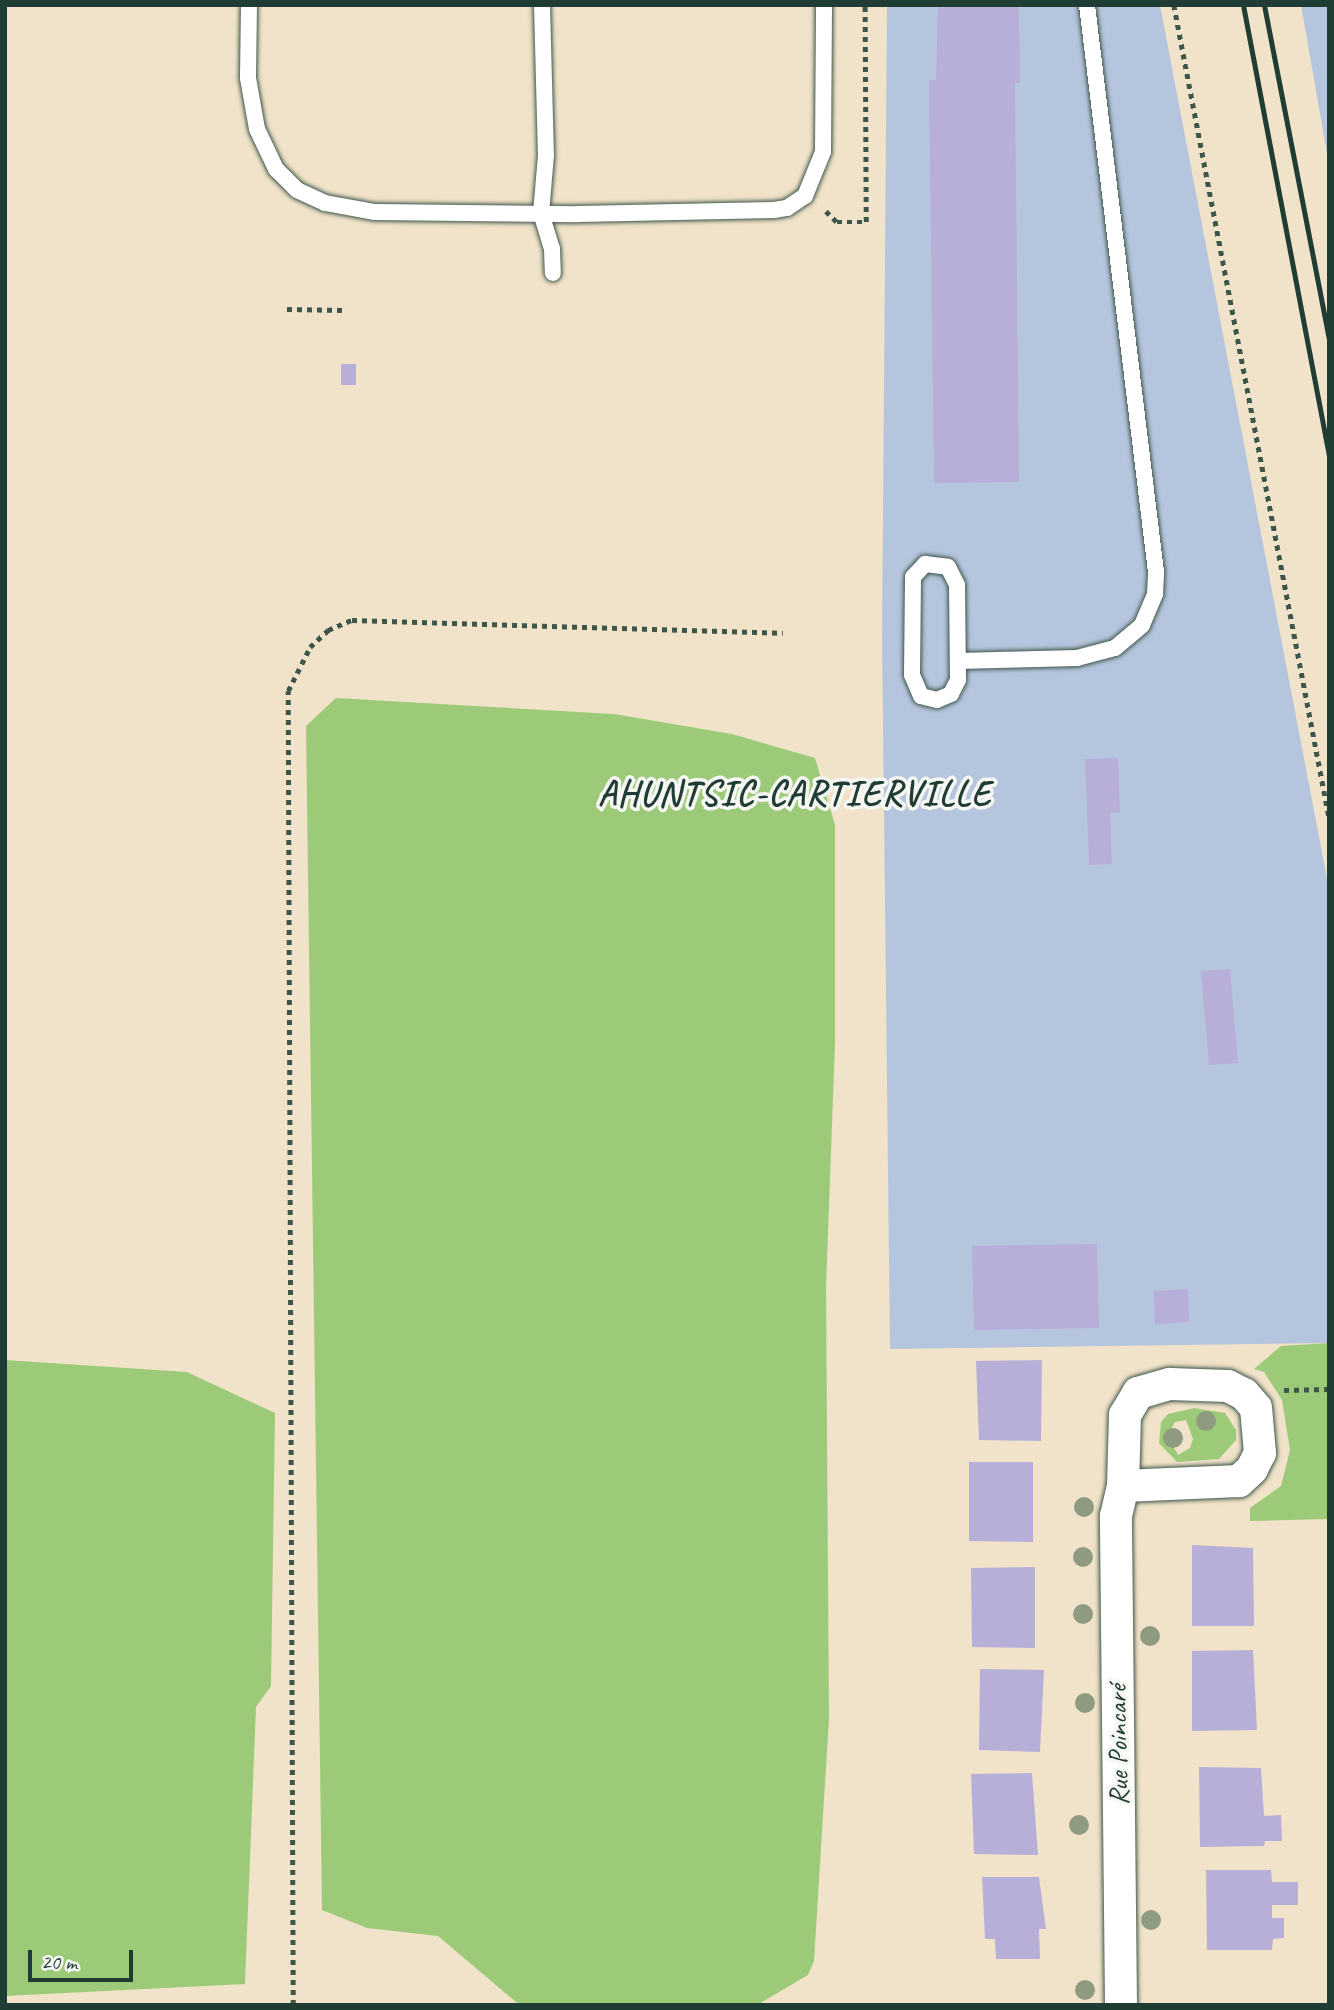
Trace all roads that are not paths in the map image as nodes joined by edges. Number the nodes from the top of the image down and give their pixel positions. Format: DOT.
graph roads {
  1 [pos="249,5"];
  2 [pos="542,5"];
  3 [pos="824,5"];
  4 [pos="1087,5"];
  5 [pos="541,214"];
  6 [pos="553,273"];
  7 [pos="958,661"];
  8 [pos="1123,1486"];
  9 [pos="1121,2005"];
  1 -- 5 [label="lane"];
  2 -- 5 [label="lane"];
  3 -- 5 [label="lane"];
  4 -- 7 [label="lane"];
  5 -- 6 [label="lane"];
  7 -- 7 [label="lane"];
  8 -- 8 [label="street, Rue Poincaré"];
  8 -- 9 [label="street, Rue Poincaré"];
}
